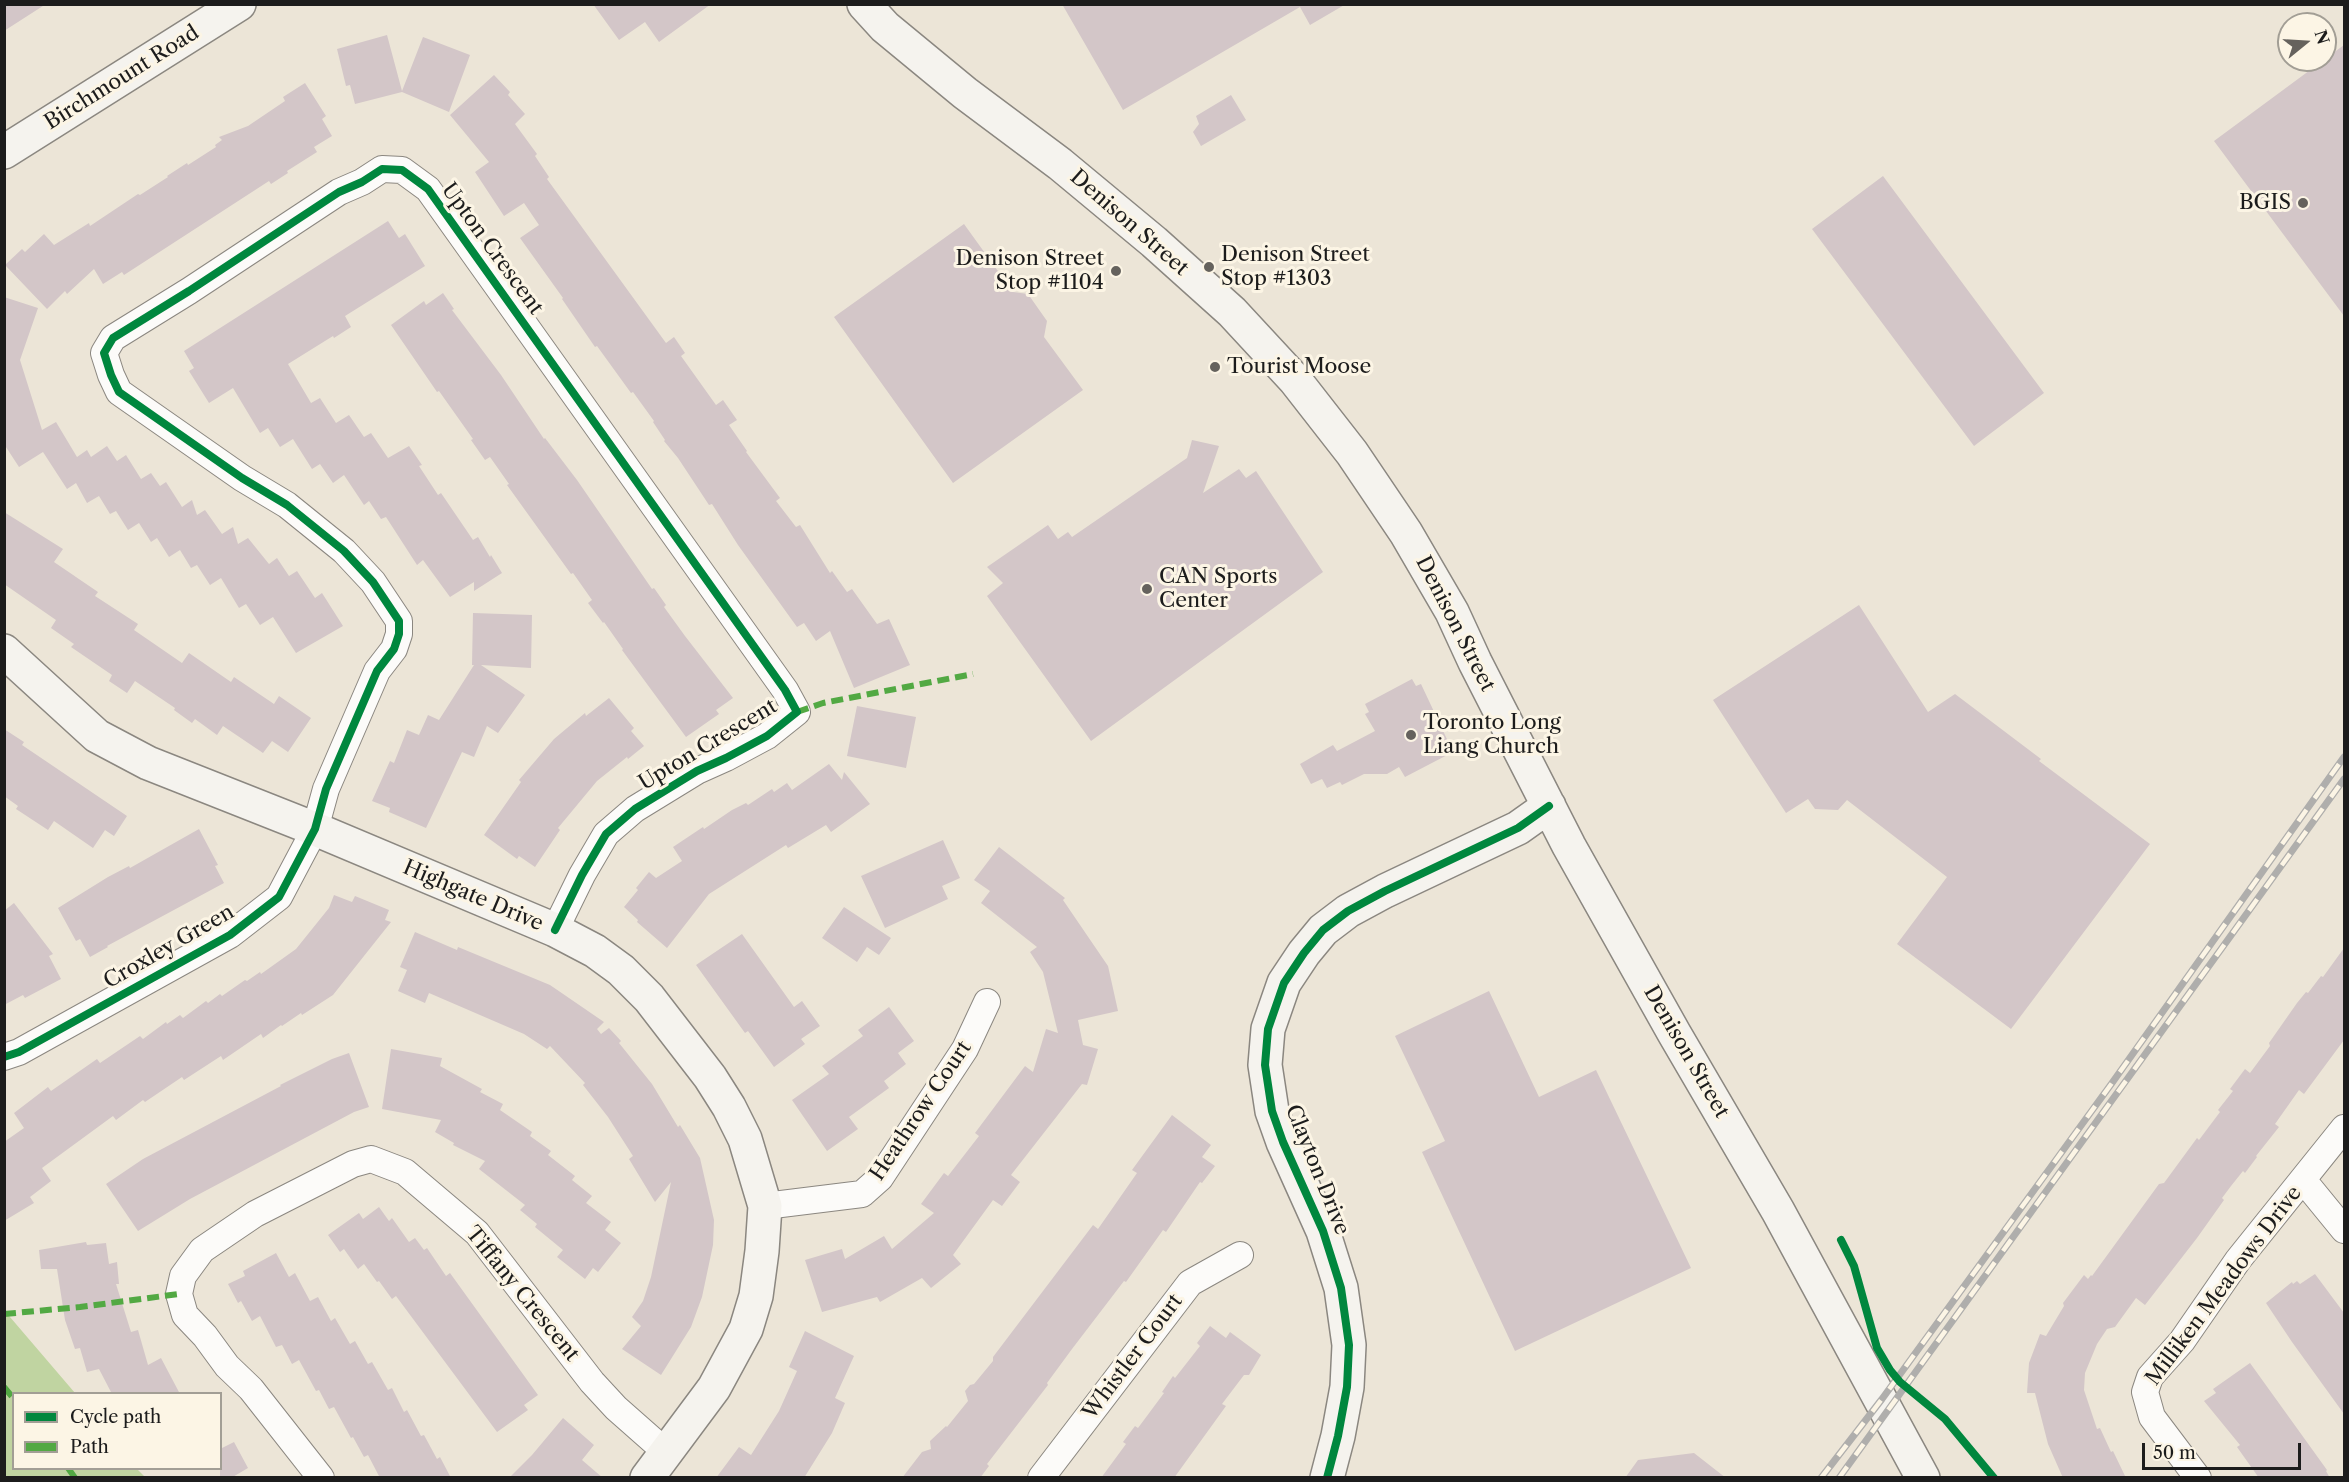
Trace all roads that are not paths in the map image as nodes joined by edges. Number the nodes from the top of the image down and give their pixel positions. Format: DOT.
graph roads {
  1 [pos="239,4"];
  2 [pos="864,4"];
  3 [pos="4,152"];
  4 [pos="4,651"];
  5 [pos="1549,806"];
  6 [pos="315,829"];
  7 [pos="555,930"];
  8 [pos="987,1002"];
  9 [pos="4,1057"];
  10 [pos="2344,1128"];
  11 [pos="2304,1181"];
  12 [pos="765,1206"];
  13 [pos="2344,1230"];
  14 [pos="1240,1255"];
  15 [pos="657,1465"];
  16 [pos="321,1478"];
  17 [pos="1041,1478"];
  18 [pos="1327,1478"];
  19 [pos="1923,1478"];
  20 [pos="2198,1478"];
  1 -- 3 [label="main road, Birchmount Road"];
  2 -- 5 [label="main road, Denison Street"];
  4 -- 6 [label="main road, Highgate Drive"];
  5 -- 18 [label="main road, Clayton Drive"];
  5 -- 19 [label="main road, Denison Street"];
  6 -- 7 [label="main road, Highgate Drive"];
  6 -- 7 [label="street, Upton Crescent"];
  6 -- 9 [label="street, Croxley Green"];
  7 -- 12 [label="main road, Highgate Drive"];
  8 -- 12 [label="street, Heathrow Court"];
  10 -- 11 [label="street, Milliken Meadows Drive"];
  11 -- 13 [label="street"];
  11 -- 20 [label="street, Milliken Meadows Drive"];
  12 -- 15 [label="main road, Highgate Drive"];
  14 -- 17 [label="street, Whistler Court"];
  15 -- 16 [label="street, Tiffany Crescent"];
}
